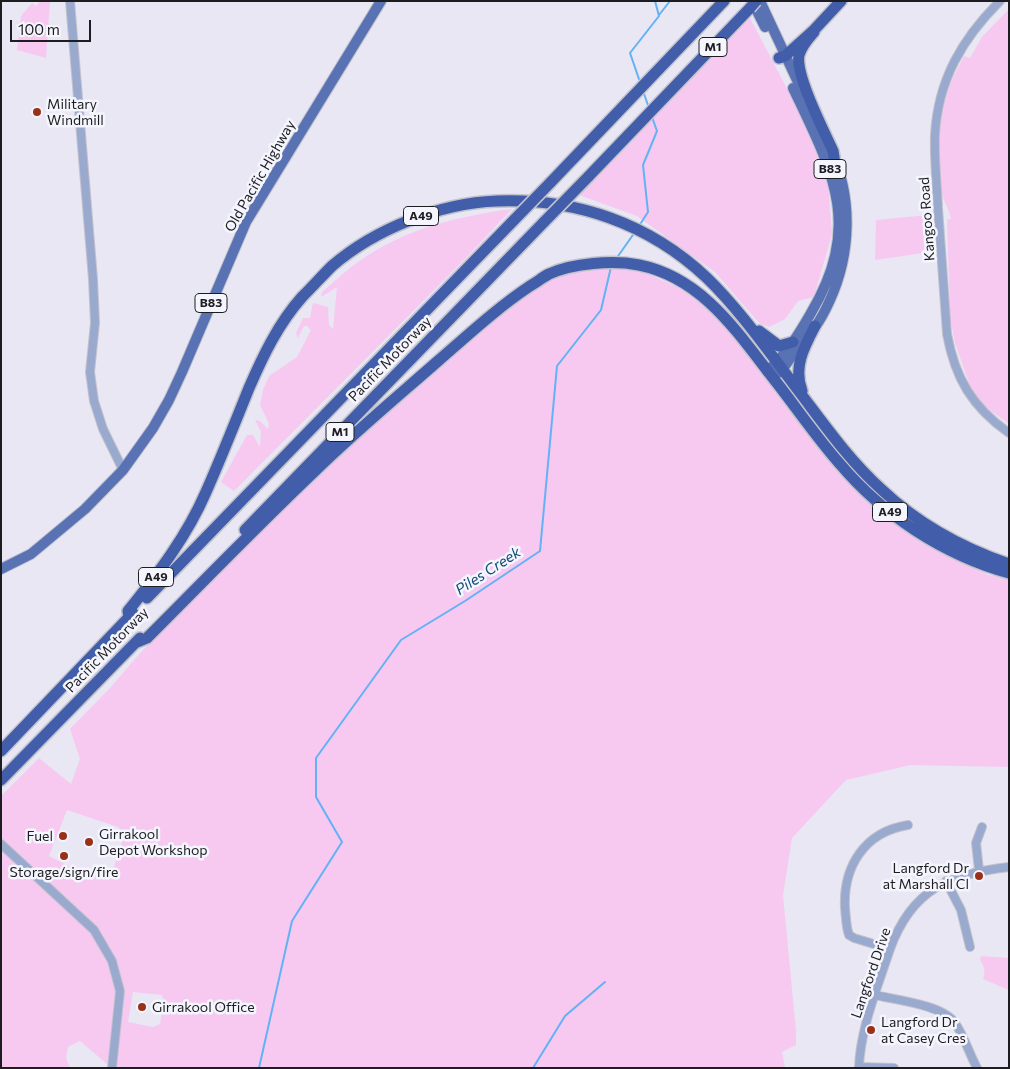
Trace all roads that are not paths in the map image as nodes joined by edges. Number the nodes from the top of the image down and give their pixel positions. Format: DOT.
graph roads {
  1 [pos="70,1"];
  2 [pos="724,1"];
  3 [pos="760,1"];
  4 [pos="841,1"];
  5 [pos="1000,1"];
  6 [pos="378,2"];
  7 [pos="753,4"];
  8 [pos="814,30"];
  9 [pos="782,57"];
  10 [pos="834,157"];
  11 [pos="742,317"];
  12 [pos="815,326"];
  13 [pos="792,342"];
  14 [pos="780,366"];
  15 [pos="770,374"];
  16 [pos="808,404"];
  17 [pos="1009,433"];
  18 [pos="122,470"];
  19 [pos="1009,564"];
  20 [pos="1,569"];
  21 [pos="1009,573"];
  22 [pos="129,617"];
  23 [pos="135,643"];
  24 [pos="1,751"];
  25 [pos="1,780"];
  26 [pos="908,825"];
  27 [pos="982,827"];
  28 [pos="1,844"];
  29 [pos="1009,867"];
  30 [pos="979,870"];
  31 [pos="946,881"];
  32 [pos="970,947"];
  33 [pos="890,949"];
  34 [pos="876,995"];
  35 [pos="859,1067"];
  36 [pos="112,1068"];
  37 [pos="894,1068"];
  38 [pos="977,1068"];
  1 -- 18 [label="street"];
  2 -- 22 [label="highway, Pacific Motorway / M1, bridge"];
  3 -- 9 [label="main road, B83"];
  4 -- 8 [label="highway"];
  5 -- 17 [label="street, Kangoo Road"];
  6 -- 18 [label="main road, Old Pacific Highway / B83"];
  7 -- 9 [label="main road, B83"];
  7 -- 23 [label="highway, Pacific Motorway / M1, bridge"];
  8 -- 9 [label="highway"];
  8 -- 10 [label="highway"];
  9 -- 10 [label="main road, B83"];
  9 -- 13 [label="main road, B83"];
  10 -- 12 [label="main road, B83"];
  11 -- 13 [label="highway"];
  11 -- 14 [label="highway, A49"];
  11 -- 22 [label="highway, A49"];
  12 -- 14 [label="main road, B83"];
  12 -- 16 [label="highway"];
  13 -- 14 [label="main road, B83"];
  14 -- 15 [label="main road, B83"];
  14 -- 16 [label="highway, A49"];
  15 -- 21 [label="highway, A49"];
  15 -- 23 [label="highway, A49"];
  16 -- 19 [label="highway, A49"];
  18 -- 20 [label="main road, Old Pacific Highway / B83"];
  22 -- 24 [label="highway, Pacific Motorway / M1"];
  23 -- 25 [label="highway, Pacific Motorway / M1"];
  26 -- 33 [label="street"];
  27 -- 30 [label="street"];
  28 -- 36 [label="street"];
  29 -- 30 [label="street, Langford Drive"];
  30 -- 31 [label="street, Langford Drive"];
  31 -- 32 [label="street"];
  31 -- 33 [label="street, Langford Drive"];
  33 -- 34 [label="street, Langford Drive"];
  34 -- 35 [label="street, Langford Drive"];
  34 -- 38 [label="street"];
  35 -- 37 [label="street"];
}
